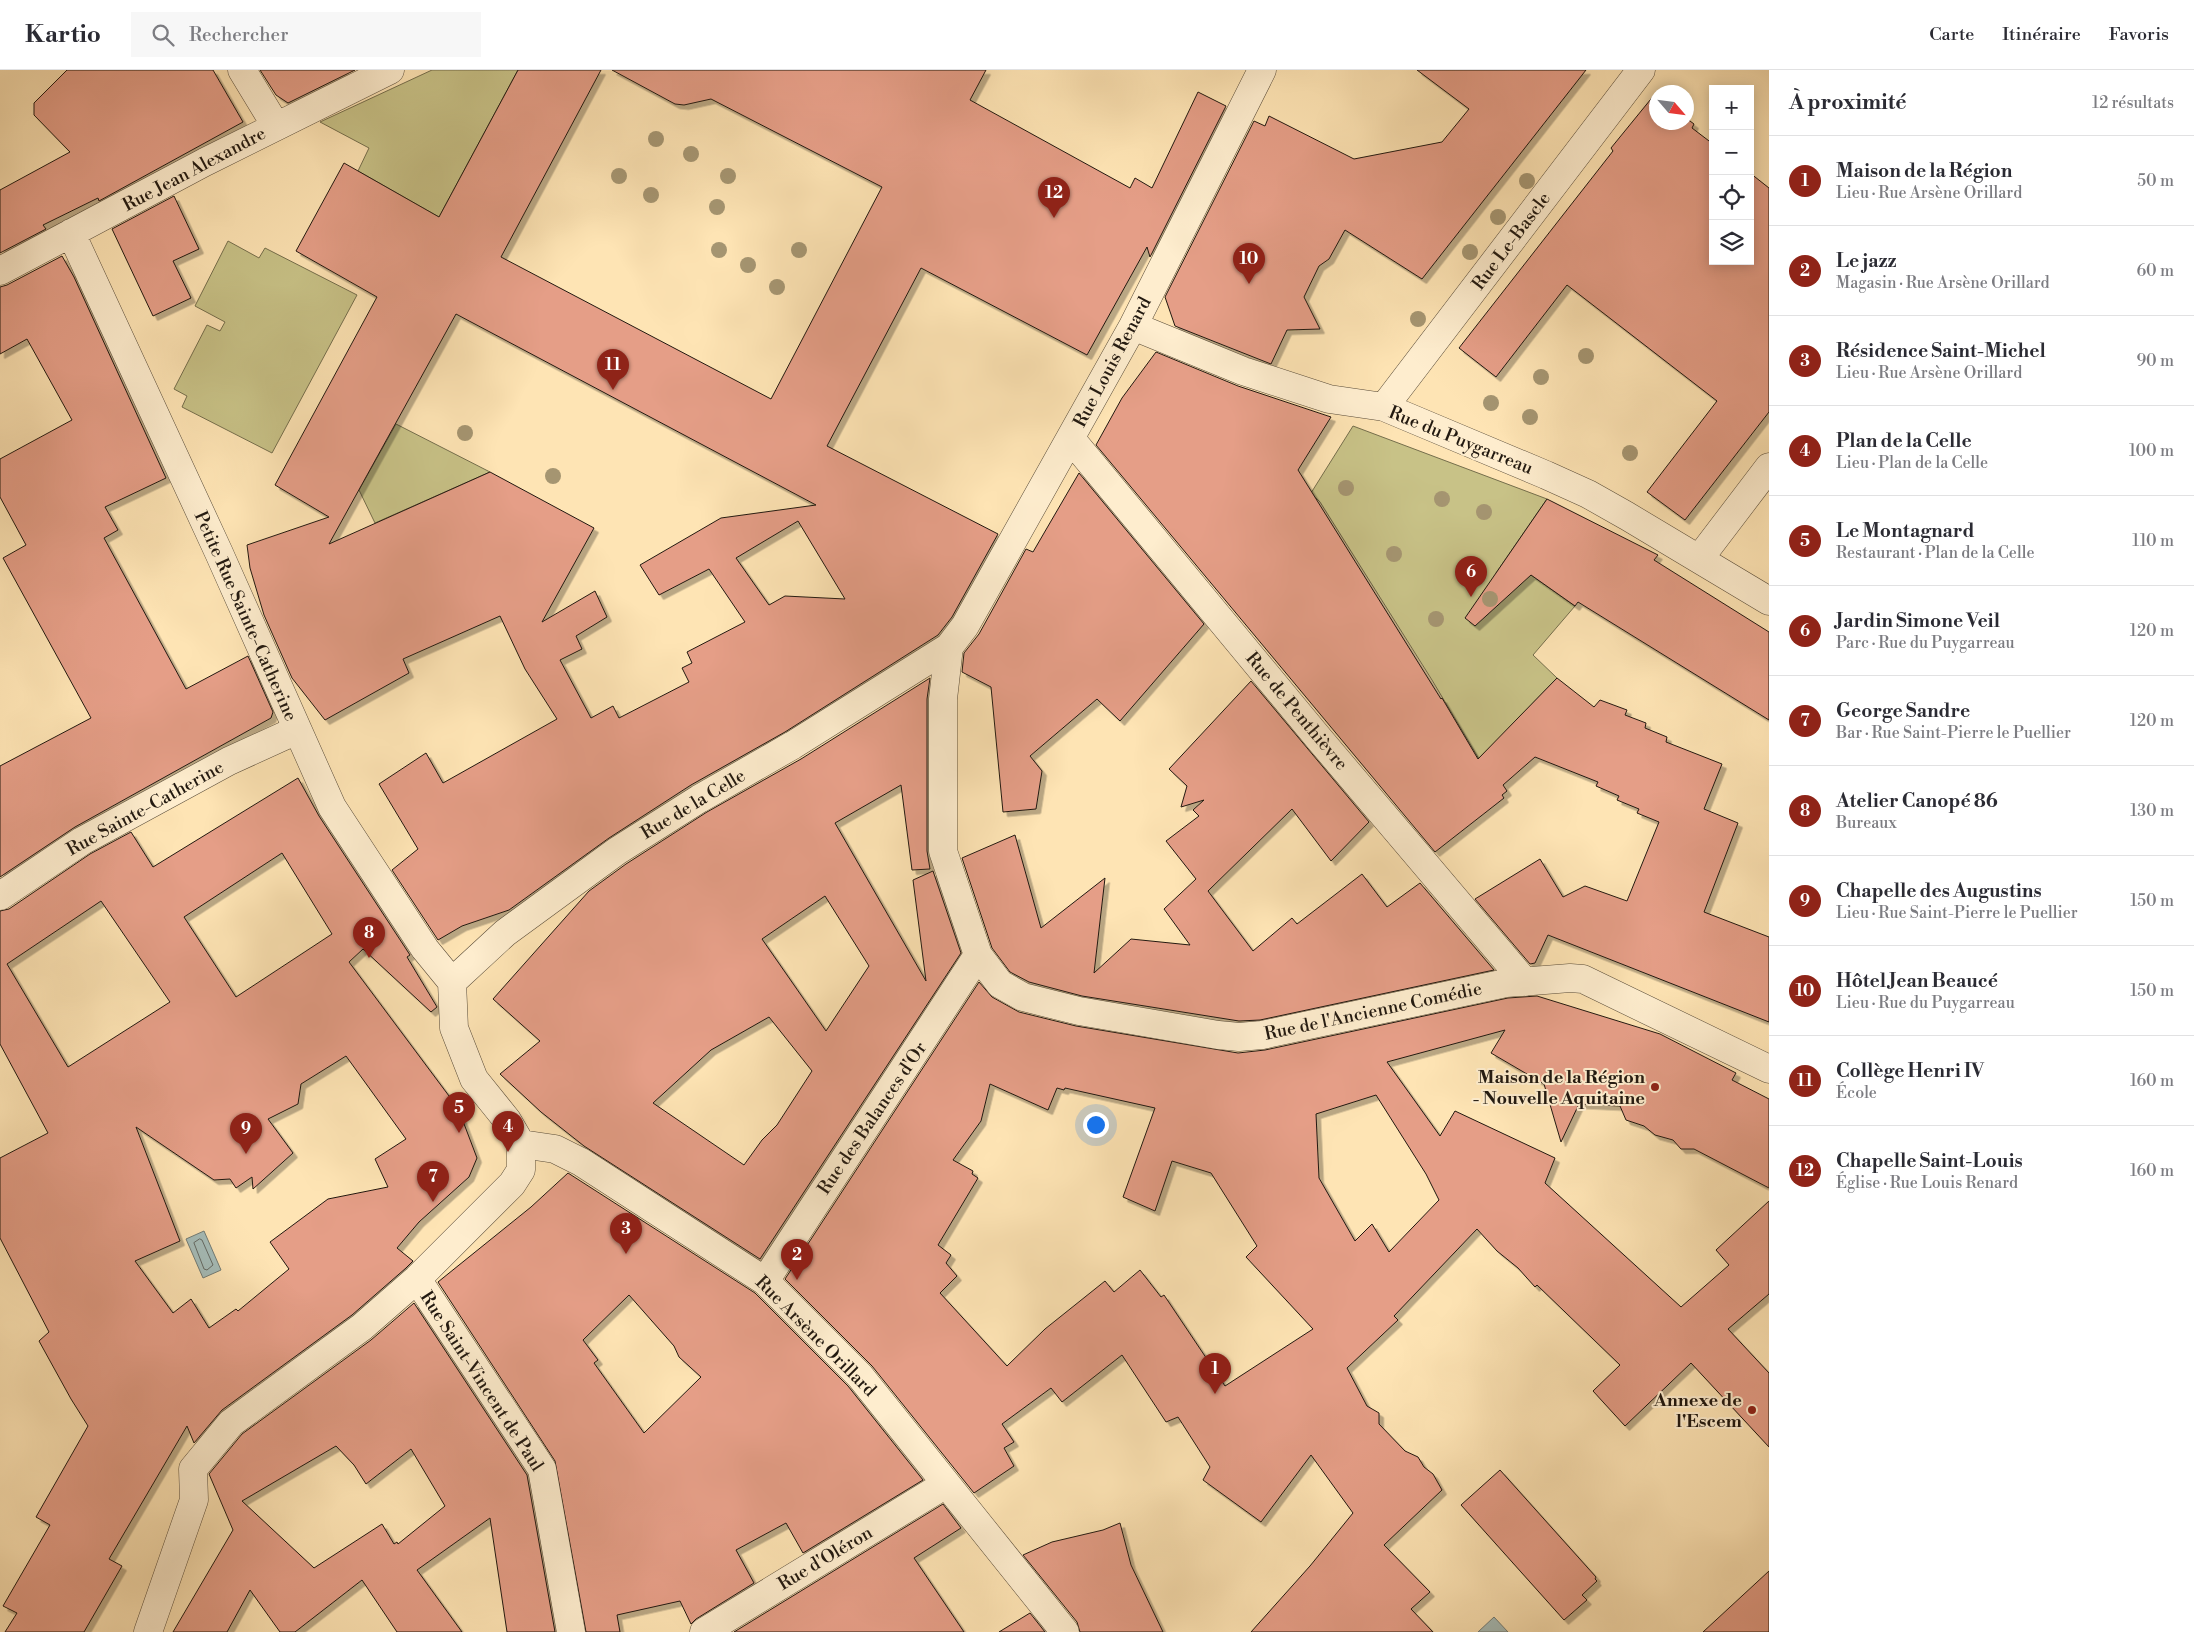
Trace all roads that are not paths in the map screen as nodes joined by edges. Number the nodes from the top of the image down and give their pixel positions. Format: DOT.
graph roads {
  1 [pos="242,70"];
  2 [pos="390,70"];
  3 [pos="1262,70"];
  4 [pos="1640,72"];
  5 [pos="276,126"];
  6 [pos="71,233"];
  7 [pos="0,271"];
  8 [pos="1133,326"];
  9 [pos="1384,407"];
  10 [pos="1071,439"];
  11 [pos="1769,467"];
  12 [pos="1698,559"];
  13 [pos="1769,601"];
  14 [pos="949,647"];
  15 [pos="297,730"];
  16 [pos="0,896"];
  17 [pos="978,955"];
  18 [pos="452,982"];
  19 [pos="1525,982"];
  20 [pos="1769,1069"];
  21 [pos="521,1144"];
  22 [pos="416,1279"];
  23 [pos="765,1281"];
  24 [pos="946,1484"];
  25 [pos="148,1632"];
  26 [pos="571,1632"];
  27 [pos="704,1632"];
  28 [pos="1065,1632"];
  1 -- 5 [label="street"];
  2 -- 5 [label="street, Rue Jean Alexandre"];
  3 -- 8 [label="street, Rue Louis Renard"];
  4 -- 9 [label="street, Rue Le-Bascle"];
  5 -- 6 [label="street, Rue Jean Alexandre"];
  6 -- 7 [label="street, Rue Jean Alexandre"];
  6 -- 15 [label="street, Petite Rue Sainte-Catherine"];
  8 -- 9 [label="street, Rue du Puygarreau"];
  8 -- 10 [label="street, Rue Louis Renard"];
  9 -- 12 [label="street, Rue du Puygarreau"];
  10 -- 14 [label="street, Rue Louis Renard"];
  10 -- 19 [label="street, Rue de Penthièvre"];
  11 -- 12 [label="street"];
  12 -- 13 [label="street, Rue du Puygarreau"];
  14 -- 17 [label="street, Rue de l'Ancienne Comédie"];
  14 -- 18 [label="street, Rue de la Celle"];
  15 -- 16 [label="street, Rue Sainte-Catherine"];
  15 -- 18 [label="street, Petite Rue Sainte-Catherine"];
  17 -- 19 [label="street, Rue de l'Ancienne Comédie"];
  17 -- 23 [label="street, Rue des Balances d'Or"];
  18 -- 21 [label="street"];
  19 -- 20 [label="street, Rue de l'Ancienne Comédie"];
  21 -- 22 [label="street"];
  21 -- 23 [label="street, Rue Arsène Orillard"];
  22 -- 25 [label="street"];
  22 -- 26 [label="street, Rue Saint-Vincent de Paul"];
  23 -- 24 [label="street, Rue Arsène Orillard"];
  24 -- 27 [label="street, Rue d'Oléron"];
  24 -- 28 [label="street, Rue Arsène Orillard"];
}
